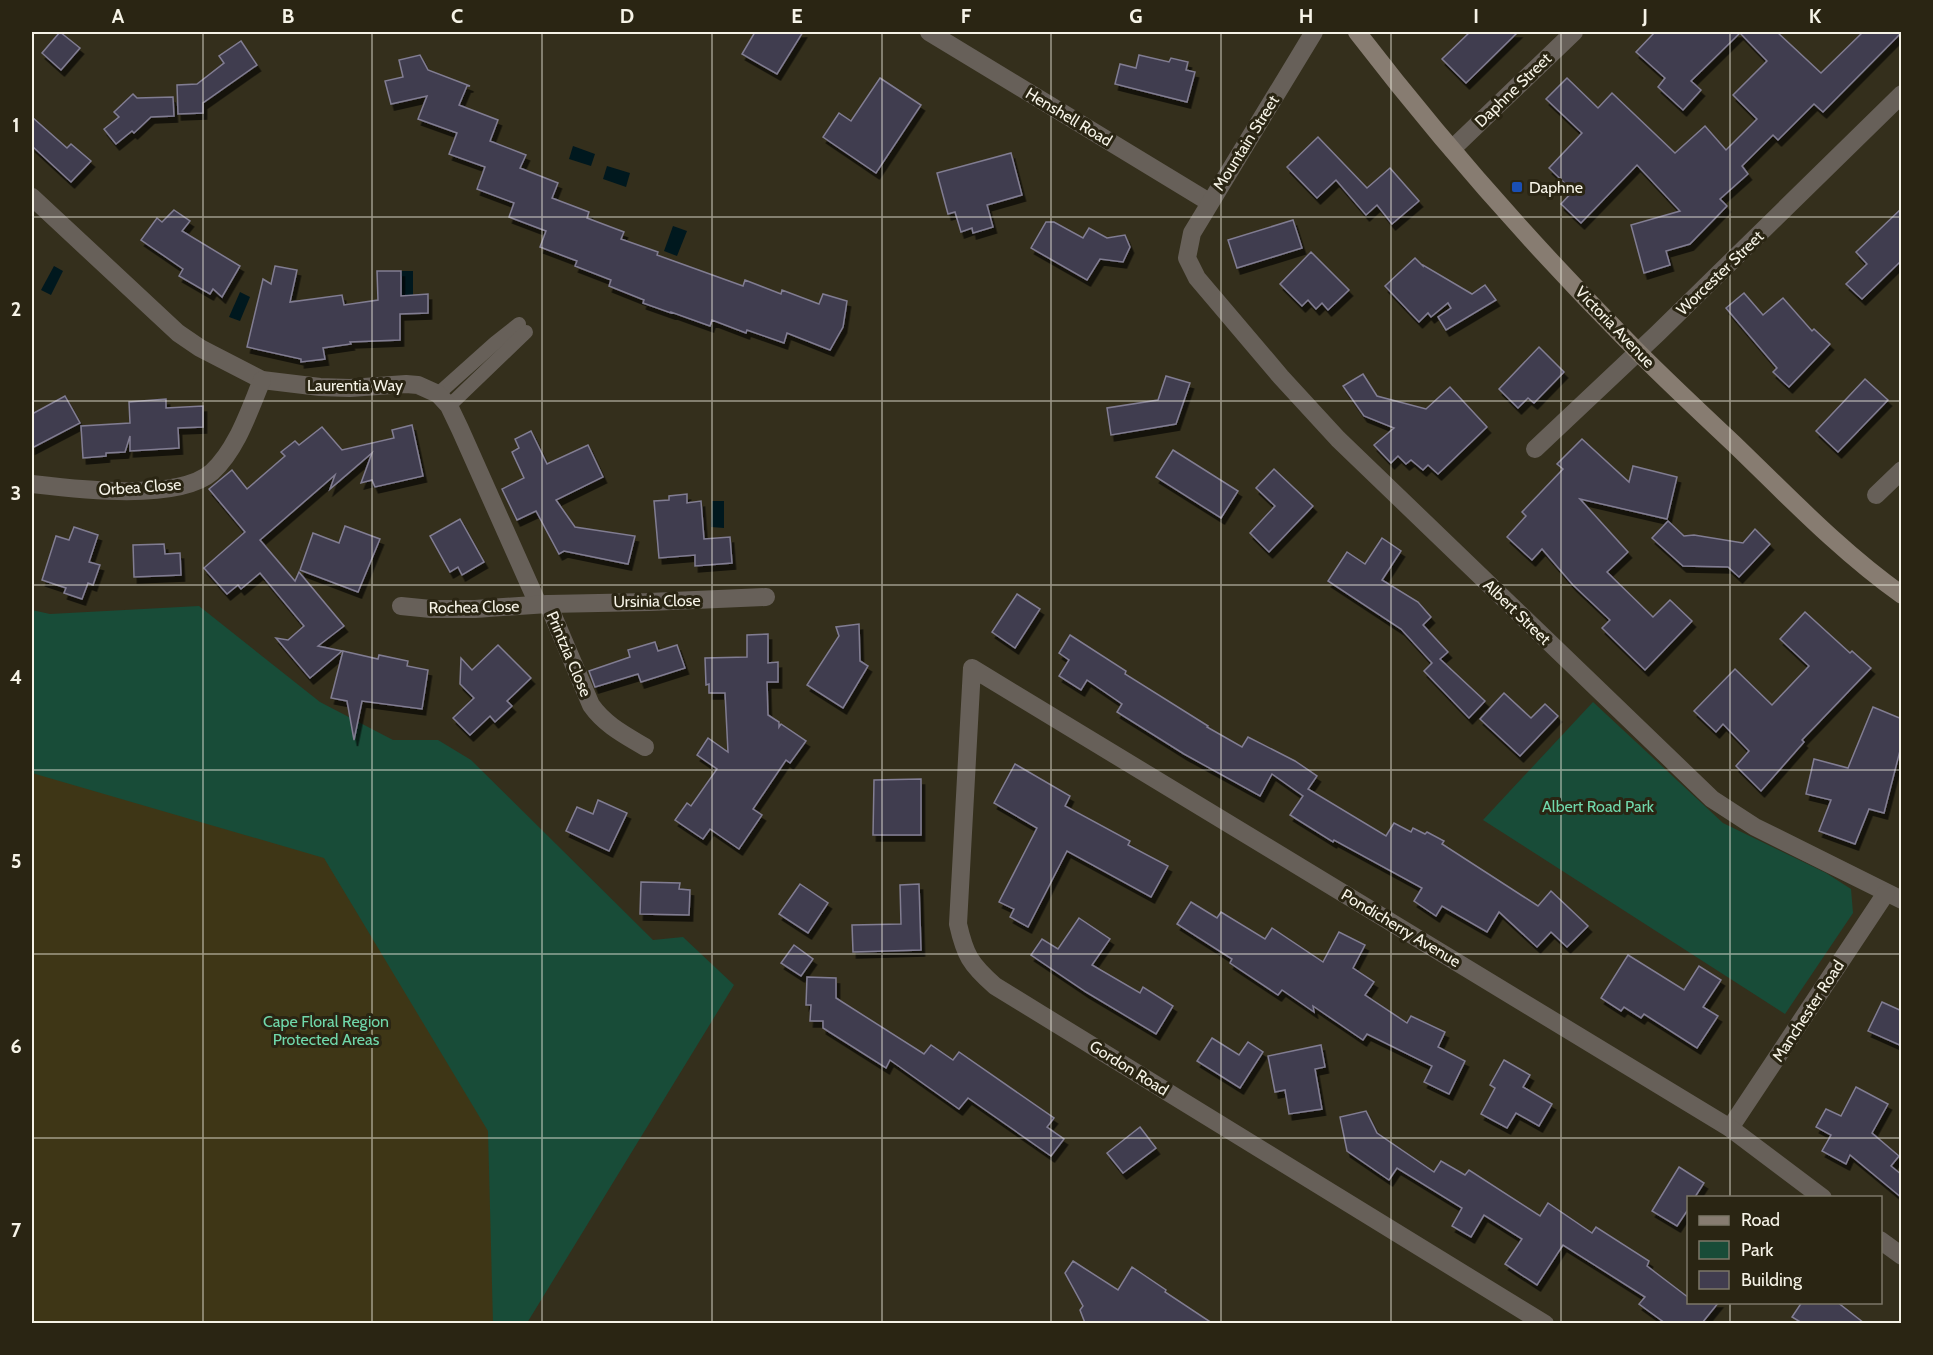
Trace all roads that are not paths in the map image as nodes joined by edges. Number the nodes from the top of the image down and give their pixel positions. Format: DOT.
graph roads {
  1 [pos="929,32"];
  2 [pos="1314,32"];
  3 [pos="1357,32"];
  4 [pos="1574,32"];
  5 [pos="1902,94"];
  6 [pos="1452,149"];
  7 [pos="32,197"];
  8 [pos="1209,202"];
  9 [pos="1187,258"];
  10 [pos="523,328"];
  11 [pos="1638,352"];
  12 [pos="262,380"];
  13 [pos="443,400"];
  14 [pos="1535,449"];
  15 [pos="1902,470"];
  16 [pos="32,484"];
  17 [pos="1876,495"];
  18 [pos="1902,595"];
  19 [pos="766,597"];
  20 [pos="543,604"];
  21 [pos="401,606"];
  22 [pos="972,668"];
  23 [pos="645,747"];
  24 [pos="1894,896"];
  25 [pos="1730,1128"];
  26 [pos="1822,1196"];
  27 [pos="1882,1241"];
  28 [pos="1902,1256"];
  29 [pos="1545,1323"];
  1 -- 8 [label="street, Henshell Road"];
  2 -- 8 [label="street, Mountain Street"];
  3 -- 6 [label="street, Victoria Avenue"];
  4 -- 6 [label="street, Daphne Street"];
  5 -- 11 [label="street, Worcester Street"];
  6 -- 11 [label="street, Victoria Avenue"];
  7 -- 12 [label="street, Laurentia Way"];
  8 -- 9 [label="street, Mountain Street"];
  9 -- 24 [label="street, Albert Street"];
  10 -- 13 [label="lane"];
  11 -- 14 [label="street, Worcester Street"];
  11 -- 18 [label="street, Victoria Avenue"];
  12 -- 13 [label="street, Laurentia Way"];
  12 -- 16 [label="street, Orbea Close"];
  13 -- 20 [label="street"];
  15 -- 17 [label="street"];
  19 -- 20 [label="street, Ursinia Close"];
  20 -- 21 [label="street, Rochea Close"];
  20 -- 23 [label="street, Printzia Close"];
  22 -- 25 [label="street, Pondicherry Avenue"];
  22 -- 29 [label="street, Gordon Road"];
  24 -- 25 [label="street, Manchester Road"];
  25 -- 26 [label="street, Pondicherry Avenue"];
  27 -- 28 [label="street"];
}
